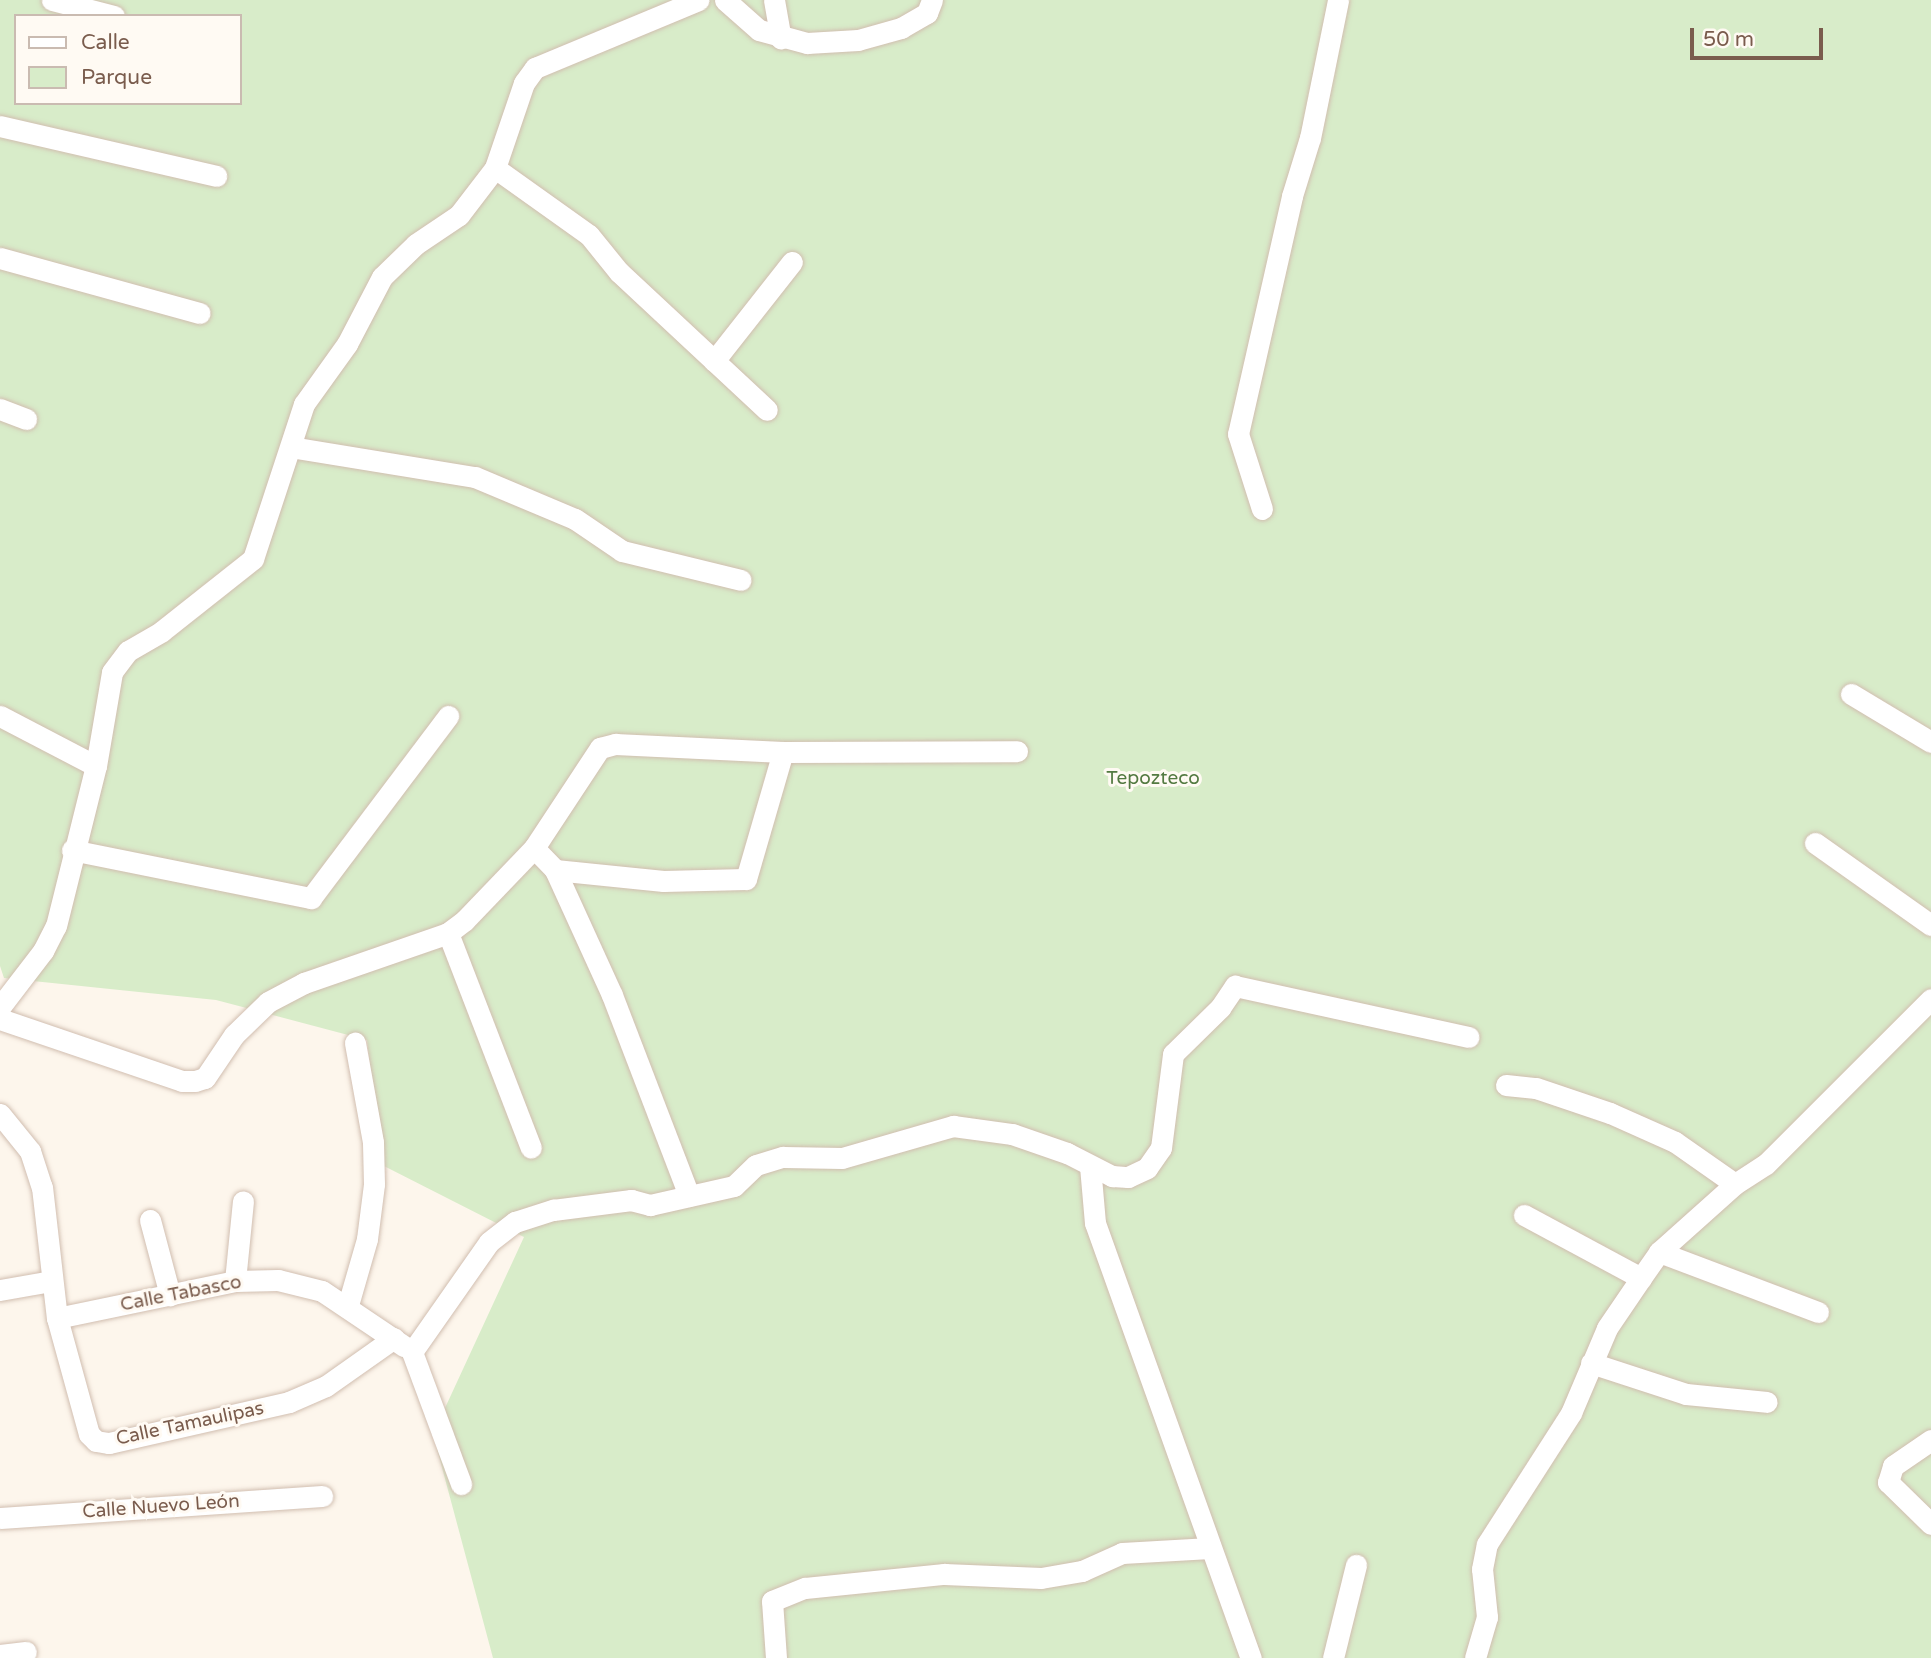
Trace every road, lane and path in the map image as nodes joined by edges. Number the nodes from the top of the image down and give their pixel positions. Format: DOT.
graph roads {
  1 [pos="52,0"];
  2 [pos="698,0"];
  3 [pos="725,0"];
  4 [pos="774,0"];
  5 [pos="932,0"];
  6 [pos="1338,0"];
  7 [pos="106,14"];
  8 [pos="781,38"];
  9 [pos="0,126"];
  10 [pos="495,168"];
  11 [pos="216,176"];
  12 [pos="0,258"];
  13 [pos="792,262"];
  14 [pos="200,313"];
  15 [pos="714,361"];
  16 [pos="0,409"];
  17 [pos="766,410"];
  18 [pos="26,419"];
  19 [pos="291,447"];
  20 [pos="1262,509"];
  21 [pos="741,580"];
  22 [pos="1851,694"];
  23 [pos="0,716"];
  24 [pos="447,716"];
  25 [pos="1931,742"];
  26 [pos="1017,751"];
  27 [pos="783,752"];
  28 [pos="96,766"];
  29 [pos="1815,843"];
  30 [pos="534,848"];
  31 [pos="72,850"];
  32 [pos="555,870"];
  33 [pos="1931,925"];
  34 [pos="448,933"];
  35 [pos="1931,999"];
  36 [pos="0,1007"];
  37 [pos="0,1018"];
  38 [pos="1468,1037"];
  39 [pos="355,1043"];
  40 [pos="1506,1085"];
  41 [pos="0,1114"];
  42 [pos="531,1148"];
  43 [pos="1090,1166"];
  44 [pos="1734,1184"];
  45 [pos="688,1196"];
  46 [pos="243,1201"];
  47 [pos="1524,1215"];
  48 [pos="150,1220"];
  49 [pos="1659,1252"];
  50 [pos="1641,1278"];
  51 [pos="235,1281"];
  52 [pos="51,1282"];
  53 [pos="0,1290"];
  54 [pos="170,1295"];
  55 [pos="348,1305"];
  56 [pos="1818,1311"];
  57 [pos="57,1318"];
  58 [pos="394,1338"];
  59 [pos="412,1352"];
  60 [pos="1591,1363"];
  61 [pos="1767,1402"];
  62 [pos="1931,1440"];
  63 [pos="461,1484"];
  64 [pos="322,1496"];
  65 [pos="0,1518"];
  66 [pos="1931,1524"];
  67 [pos="1210,1548"];
  68 [pos="1356,1565"];
  69 [pos="26,1652"];
  70 [pos="0,1655"];
  71 [pos="776,1658"];
  72 [pos="1251,1658"];
  73 [pos="1333,1658"];
  74 [pos="1475,1658"];
  1 -- 7 [label="street"];
  2 -- 10 [label="street"];
  3 -- 8 [label="street"];
  4 -- 8 [label="street"];
  5 -- 8 [label="street"];
  6 -- 20 [label="street"];
  9 -- 11 [label="street"];
  10 -- 15 [label="street"];
  10 -- 19 [label="street"];
  12 -- 14 [label="street"];
  13 -- 15 [label="street"];
  15 -- 17 [label="street"];
  16 -- 18 [label="street"];
  19 -- 21 [label="street"];
  19 -- 28 [label="street"];
  22 -- 25 [label="street"];
  23 -- 28 [label="street"];
  24 -- 31 [label="street"];
  26 -- 27 [label="street"];
  27 -- 30 [label="street"];
  27 -- 32 [label="street"];
  28 -- 31 [label="street"];
  29 -- 33 [label="street"];
  30 -- 32 [label="street"];
  30 -- 34 [label="street"];
  31 -- 36 [label="street"];
  32 -- 45 [label="street"];
  34 -- 37 [label="street"];
  34 -- 42 [label="street"];
  35 -- 44 [label="street"];
  38 -- 43 [label="street"];
  39 -- 55 [label="street"];
  40 -- 44 [label="street"];
  41 -- 52 [label="street"];
  43 -- 45 [label="street"];
  43 -- 67 [label="street"];
  44 -- 49 [label="street"];
  45 -- 59 [label="street"];
  46 -- 51 [label="street"];
  47 -- 50 [label="street"];
  48 -- 54 [label="street"];
  49 -- 50 [label="street"];
  49 -- 56 [label="street"];
  50 -- 60 [label="street"];
  51 -- 54 [label="street, Calle Tabasco"];
  51 -- 55 [label="street, Calle Tabasco"];
  52 -- 53 [label="street"];
  52 -- 57 [label="street"];
  54 -- 57 [label="street, Calle Tabasco"];
  55 -- 58 [label="street, Calle Tabasco"];
  57 -- 58 [label="street, Calle Tamaulipas"];
  58 -- 59 [label="street, Calle Tabasco"];
  59 -- 63 [label="street"];
  60 -- 61 [label="street"];
  60 -- 74 [label="street"];
  62 -- 66 [label="street"];
  64 -- 65 [label="street, Calle Nuevo León"];
  67 -- 71 [label="street"];
  67 -- 72 [label="street"];
  68 -- 73 [label="street"];
  69 -- 70 [label="street"];
}
